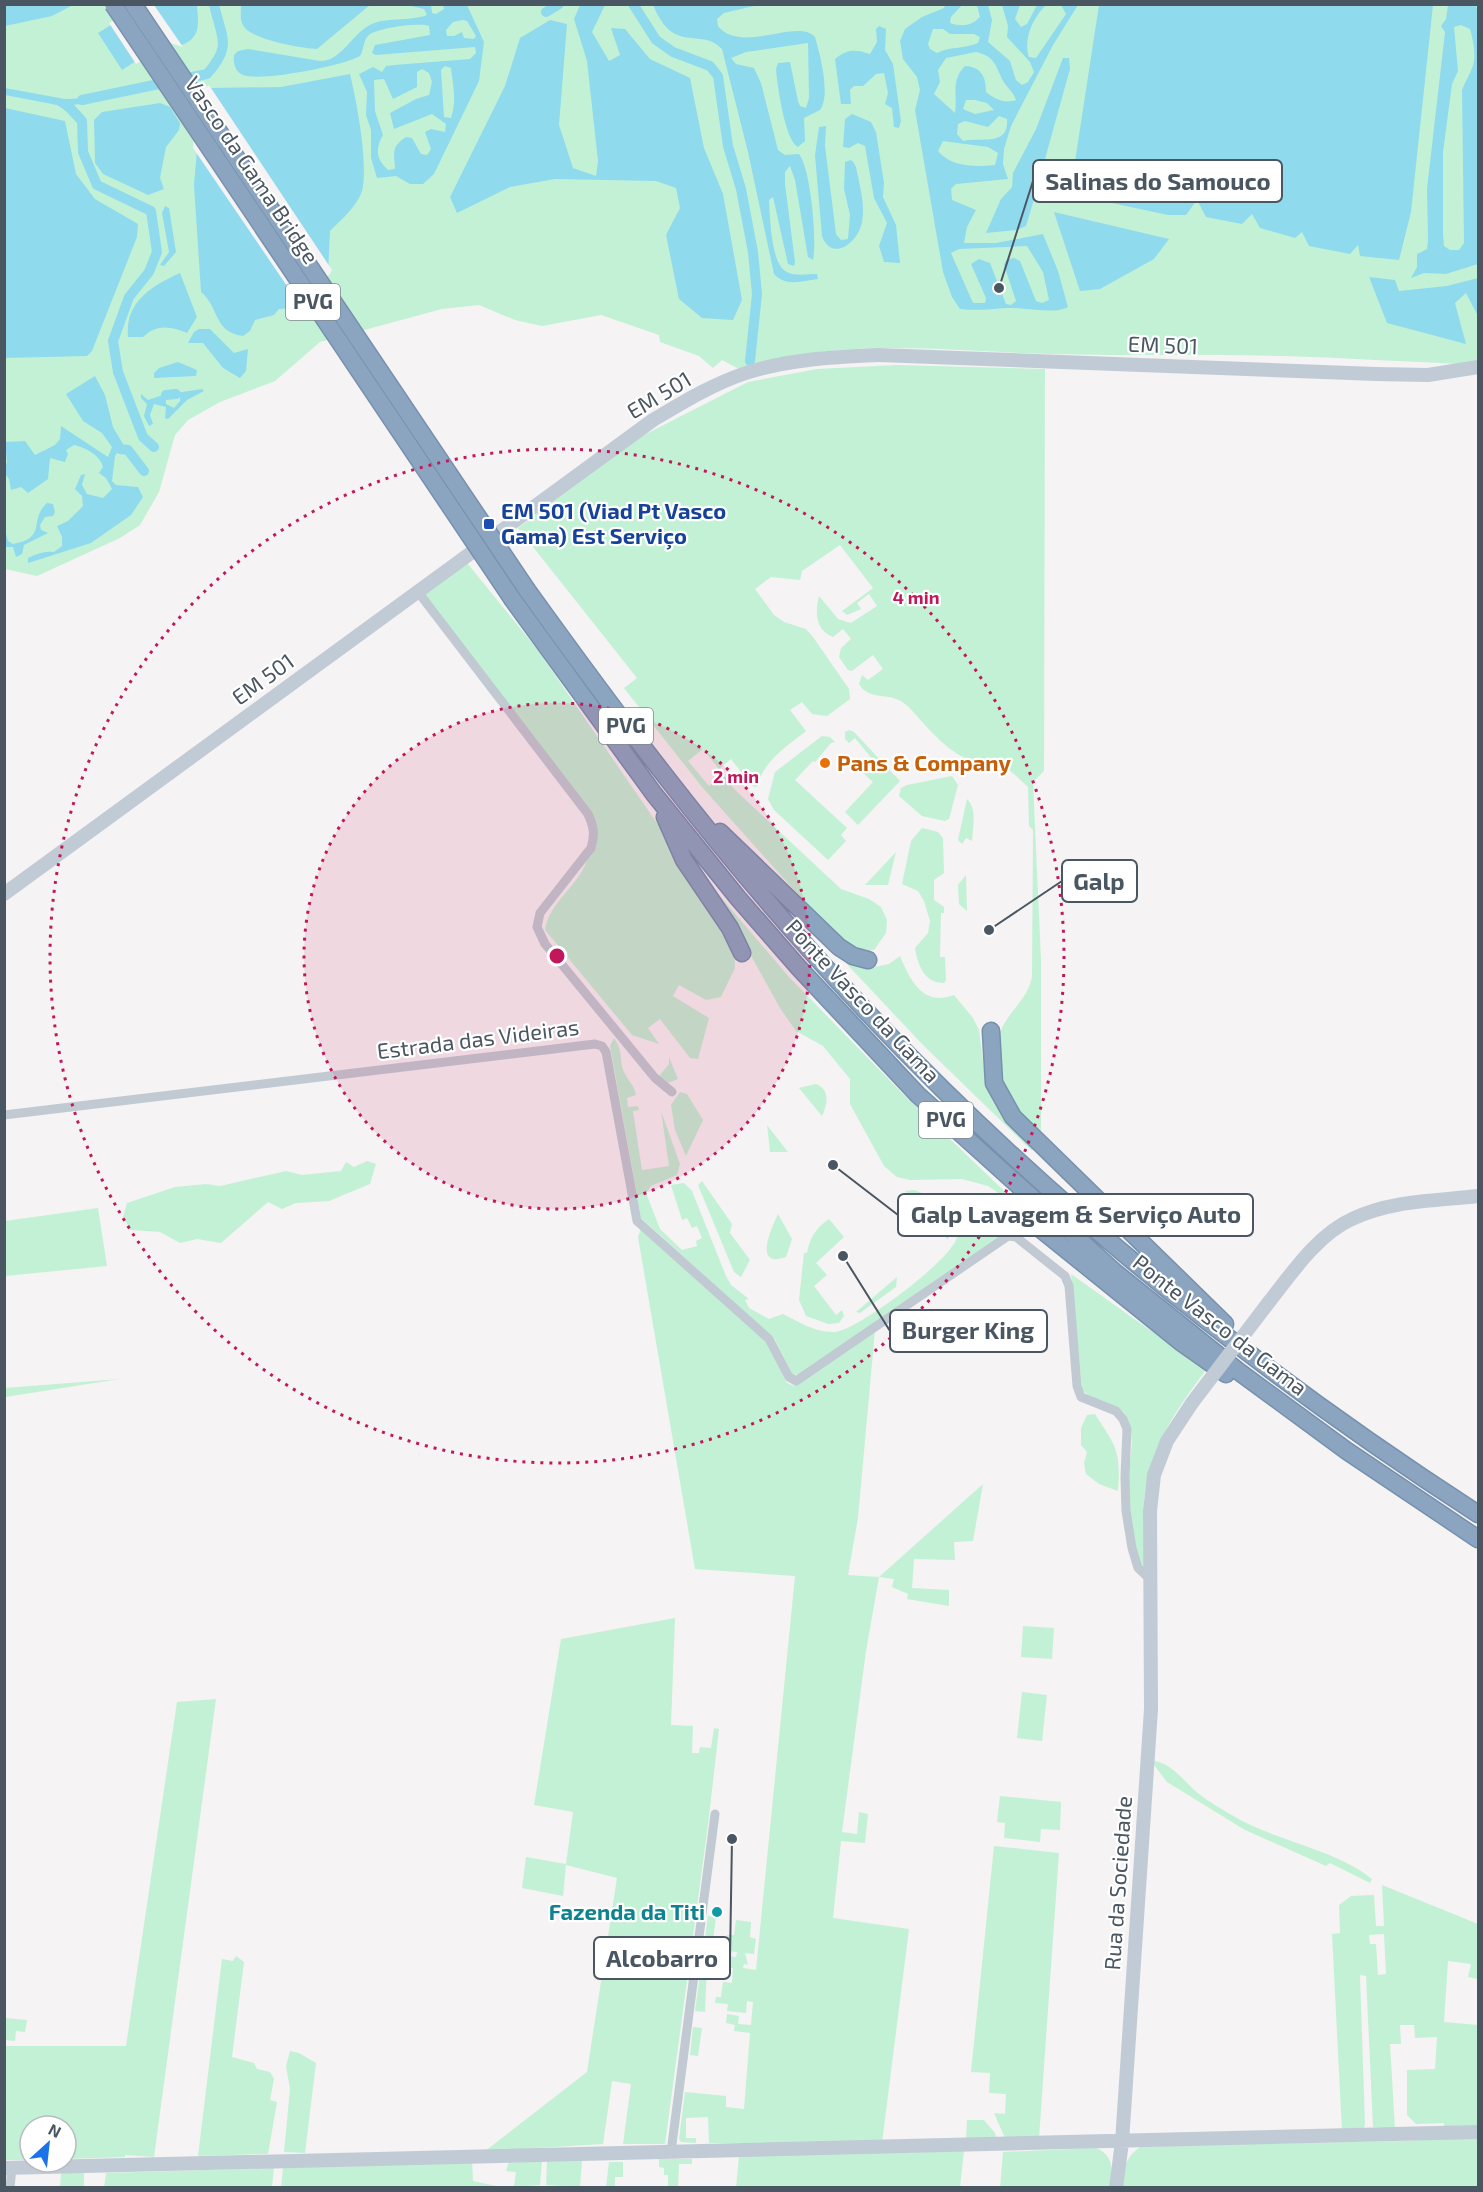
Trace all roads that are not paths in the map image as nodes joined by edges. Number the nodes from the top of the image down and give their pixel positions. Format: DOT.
graph roads {
  1 [pos="113,4"];
  2 [pos="133,4"];
  3 [pos="1479,367"];
  4 [pos="528,590"];
  5 [pos="418,592"];
  6 [pos="513,600"];
  7 [pos="654,794"];
  8 [pos="679,795"];
  9 [pos="4,894"];
  10 [pos="742,953"];
  11 [pos="868,960"];
  12 [pos="991,1031"];
  13 [pos="672,1092"];
  14 [pos="4,1114"];
  15 [pos="1479,1196"];
  16 [pos="1017,1210"];
  17 [pos="1296,1389"];
  18 [pos="1347,1451"];
  19 [pos="1479,1514"];
  20 [pos="1479,1539"];
  21 [pos="1152,1581"];
  22 [pos="715,1814"];
  23 [pos="1479,2132"];
  24 [pos="1122,2142"];
  25 [pos="671,2152"];
  26 [pos="8,2167"];
  27 [pos="10,2187"];
  28 [pos="1116,2187"];
  1 -- 6 [label="highway, Vasco da Gama Bridge / PVG, bridge"];
  2 -- 4 [label="highway, Vasco da Gama Bridge / PVG, bridge"];
  3 -- 5 [label="main road, EM 501 / EM 501"];
  4 -- 8 [label="highway, Ponte Vasco da Gama / PVG"];
  5 -- 9 [label="main road, EM 501 / EM 501"];
  5 -- 13 [label="street"];
  6 -- 7 [label="highway, Ponte Vasco da Gama / PVG"];
  7 -- 10 [label="highway"];
  7 -- 18 [label="highway, Ponte Vasco da Gama / PVG"];
  8 -- 11 [label="highway"];
  8 -- 17 [label="highway, Ponte Vasco da Gama / PVG"];
  12 -- 17 [label="highway"];
  14 -- 21 [label="street, Estrada das Videiras"];
  15 -- 21 [label="main road, Rua da Sociedade, bridge"];
  16 -- 18 [label="highway"];
  17 -- 19 [label="highway, Ponte Vasco da Gama / PVG"];
  18 -- 20 [label="highway, Ponte Vasco da Gama / PVG"];
  21 -- 24 [label="main road, Rua da Sociedade"];
  22 -- 25 [label="street"];
  23 -- 24 [label="main road"];
  24 -- 25 [label="main road"];
  24 -- 28 [label="main road, Rua da Sociedade"];
  25 -- 26 [label="main road"];
  26 -- 27 [label="street"];
}
